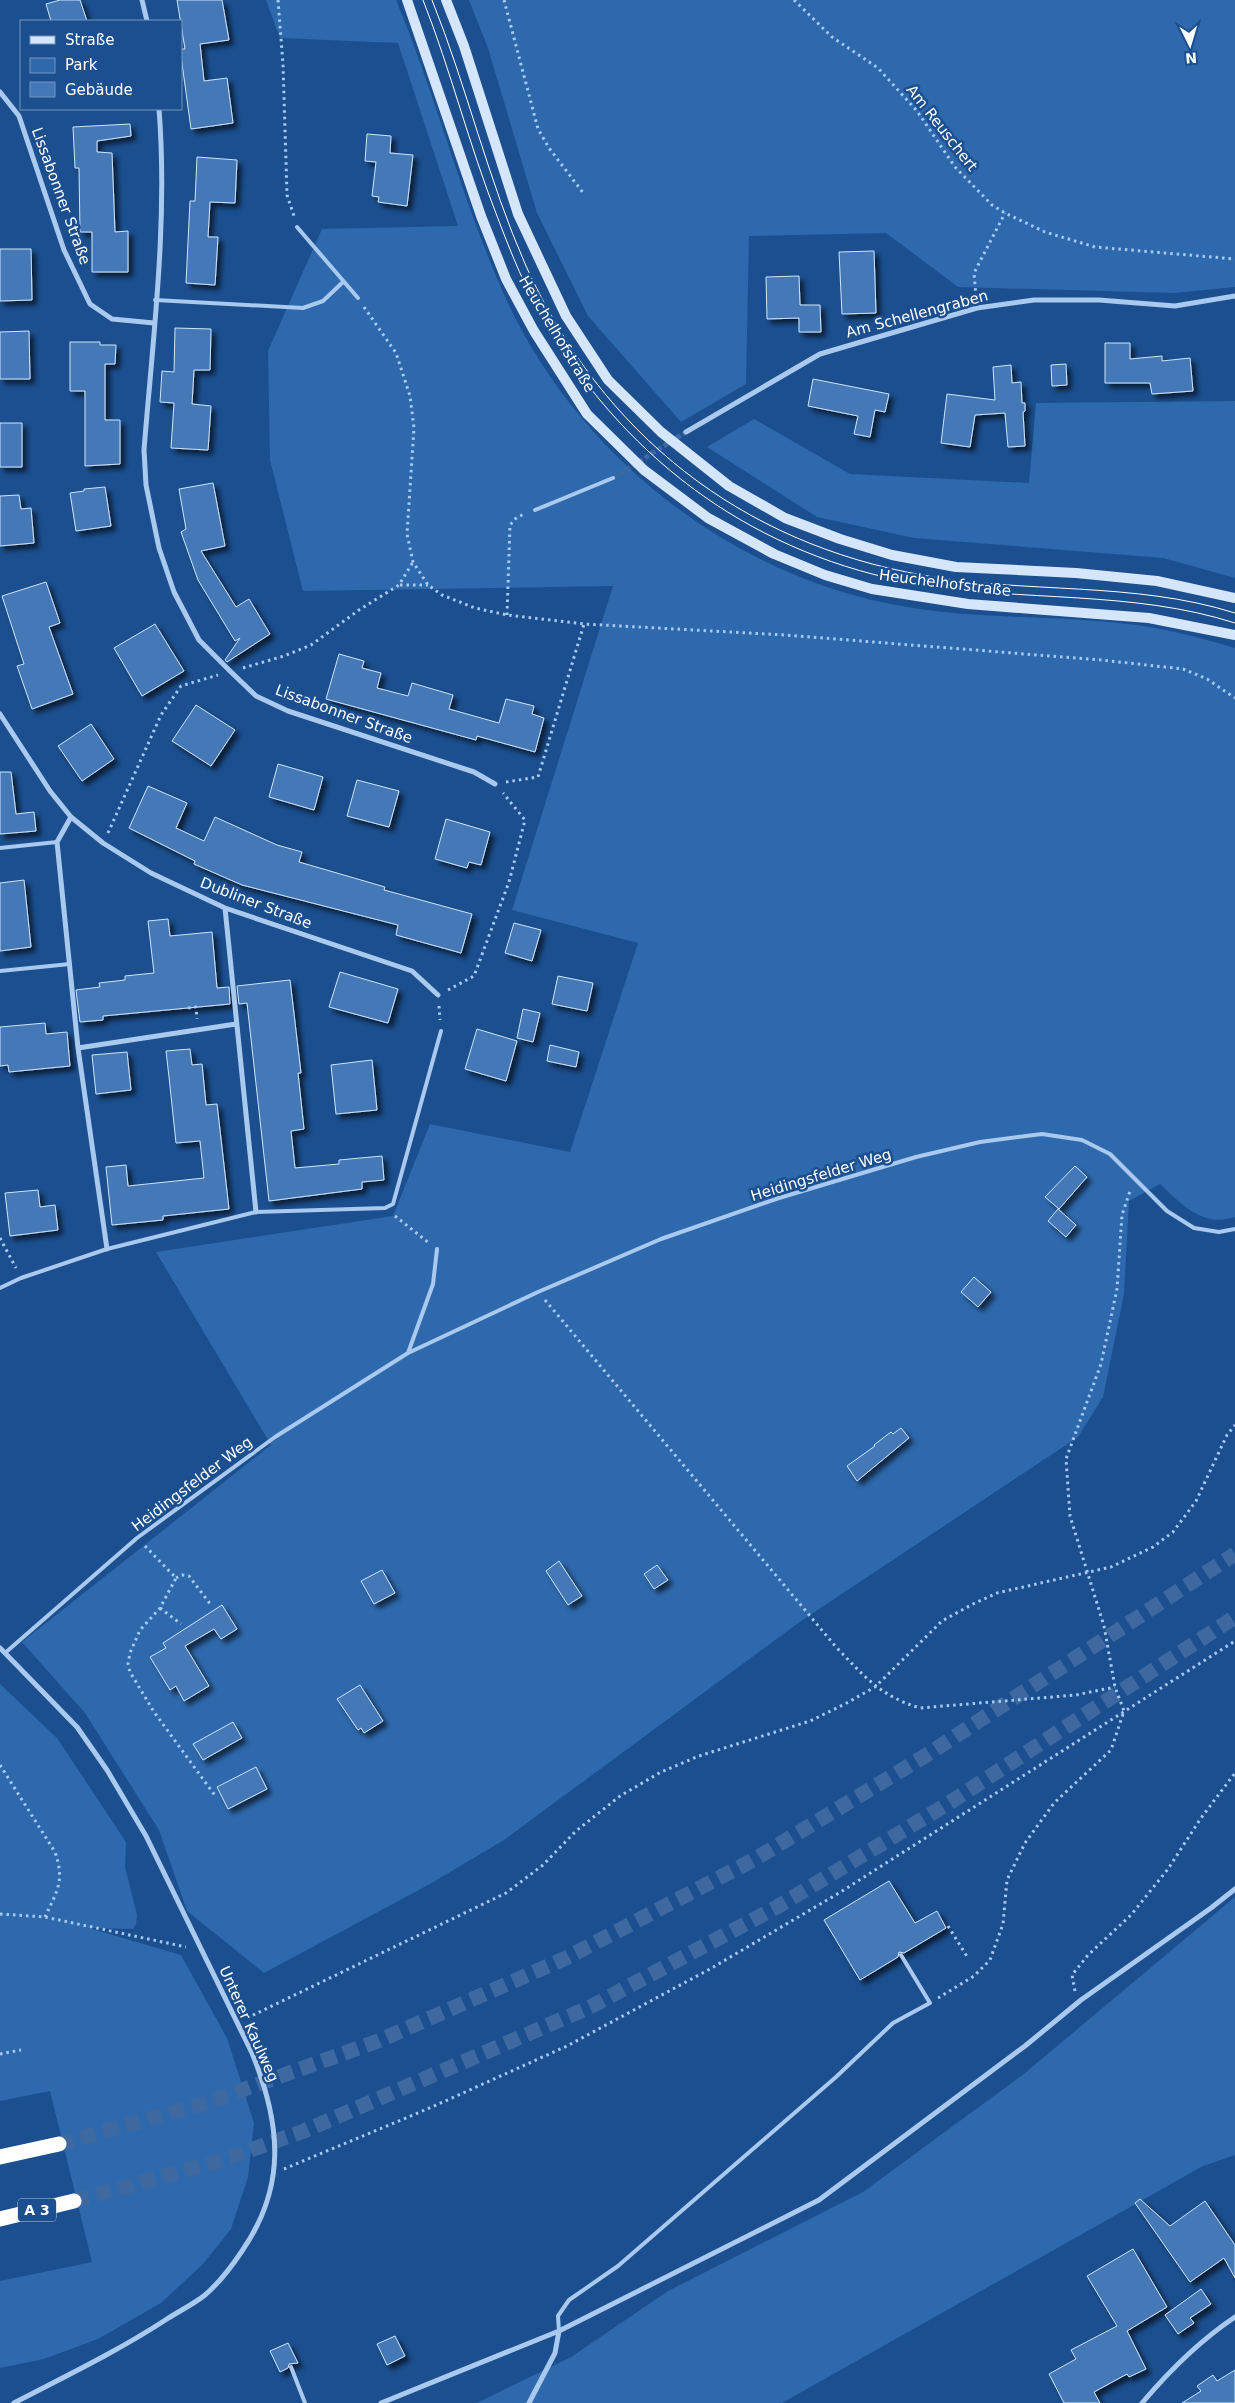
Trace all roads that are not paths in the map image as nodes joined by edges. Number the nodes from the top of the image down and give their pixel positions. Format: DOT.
graph roads {
  1 [pos="142,0"];
  2 [pos="407,0"];
  3 [pos="446,0"];
  4 [pos="147,20"];
  5 [pos="0,92"];
  6 [pos="159,110"];
  7 [pos="297,226"];
  8 [pos="343,282"];
  9 [pos="1235,296"];
  10 [pos="358,298"];
  11 [pos="156,300"];
  12 [pos="154,323"];
  13 [pos="686,432"];
  14 [pos="613,478"];
  15 [pos="535,510"];
  16 [pos="1235,598"];
  17 [pos="1235,635"];
  18 [pos="0,715"];
  19 [pos="495,784"];
  20 [pos="71,817"];
  21 [pos="58,842"];
  22 [pos="0,848"];
  23 [pos="225,908"];
  24 [pos="70,964"];
  25 [pos="0,971"];
  26 [pos="438,995"];
  27 [pos="236,1024"];
  28 [pos="440,1031"];
  29 [pos="78,1048"];
  30 [pos="256,1212"];
  31 [pos="1235,1230"];
  32 [pos="107,1249"];
  33 [pos="437,1249"];
  34 [pos="0,1288"];
  35 [pos="408,1353"];
  36 [pos="0,1648"];
  37 [pos="5,1652"];
  38 [pos="1235,1889"];
  39 [pos="901,1955"];
  40 [pos="59,2144"];
  41 [pos="0,2157"];
  42 [pos="74,2201"];
  43 [pos="0,2219"];
  44 [pos="1235,2317"];
  45 [pos="559,2331"];
  46 [pos="291,2367"];
  47 [pos="14,2403"];
  48 [pos="305,2403"];
  49 [pos="381,2403"];
  50 [pos="529,2403"];
  51 [pos="1142,2403"];
  1 -- 4 [label="street"];
  2 -- 17 [label="main road, Heuchelhofstraße"];
  3 -- 16 [label="main road, Heuchelhofstraße"];
  5 -- 12 [label="street, Lissabonner Straße"];
  6 -- 11 [label="street, Lissabonner Straße"];
  7 -- 8 [label="lane"];
  8 -- 10 [label="lane"];
  8 -- 11 [label="lane"];
  9 -- 13 [label="street, Am Schellengraben"];
  11 -- 12 [label="street, Lissabonner Straße"];
  12 -- 19 [label="street, Lissabonner Straße"];
  14 -- 15 [label="lane"];
  18 -- 20 [label="street, Dubliner Straße"];
  20 -- 21 [label="street"];
  20 -- 23 [label="street, Dubliner Straße"];
  21 -- 22 [label="lane"];
  21 -- 24 [label="street"];
  23 -- 26 [label="street, Dubliner Straße"];
  23 -- 27 [label="street"];
  24 -- 25 [label="lane"];
  24 -- 29 [label="street"];
  27 -- 29 [label="street"];
  27 -- 30 [label="street"];
  28 -- 30 [label="lane"];
  29 -- 32 [label="street"];
  30 -- 32 [label="lane"];
  31 -- 35 [label="lane, Heidingsfelder Weg"];
  32 -- 34 [label="lane"];
  33 -- 35 [label="lane"];
  35 -- 37 [label="lane, Heidingsfelder Weg"];
  36 -- 37 [label="street, Unterer Kaulweg"];
  37 -- 47 [label="street, Unterer Kaulweg"];
  38 -- 45 [label="street"];
  39 -- 45 [label="lane"];
  40 -- 41 [label="highway"];
  42 -- 43 [label="highway, A 3"];
  44 -- 51 [label="street"];
  45 -- 49 [label="street"];
  45 -- 50 [label="street"];
  46 -- 48 [label="lane"];
}
